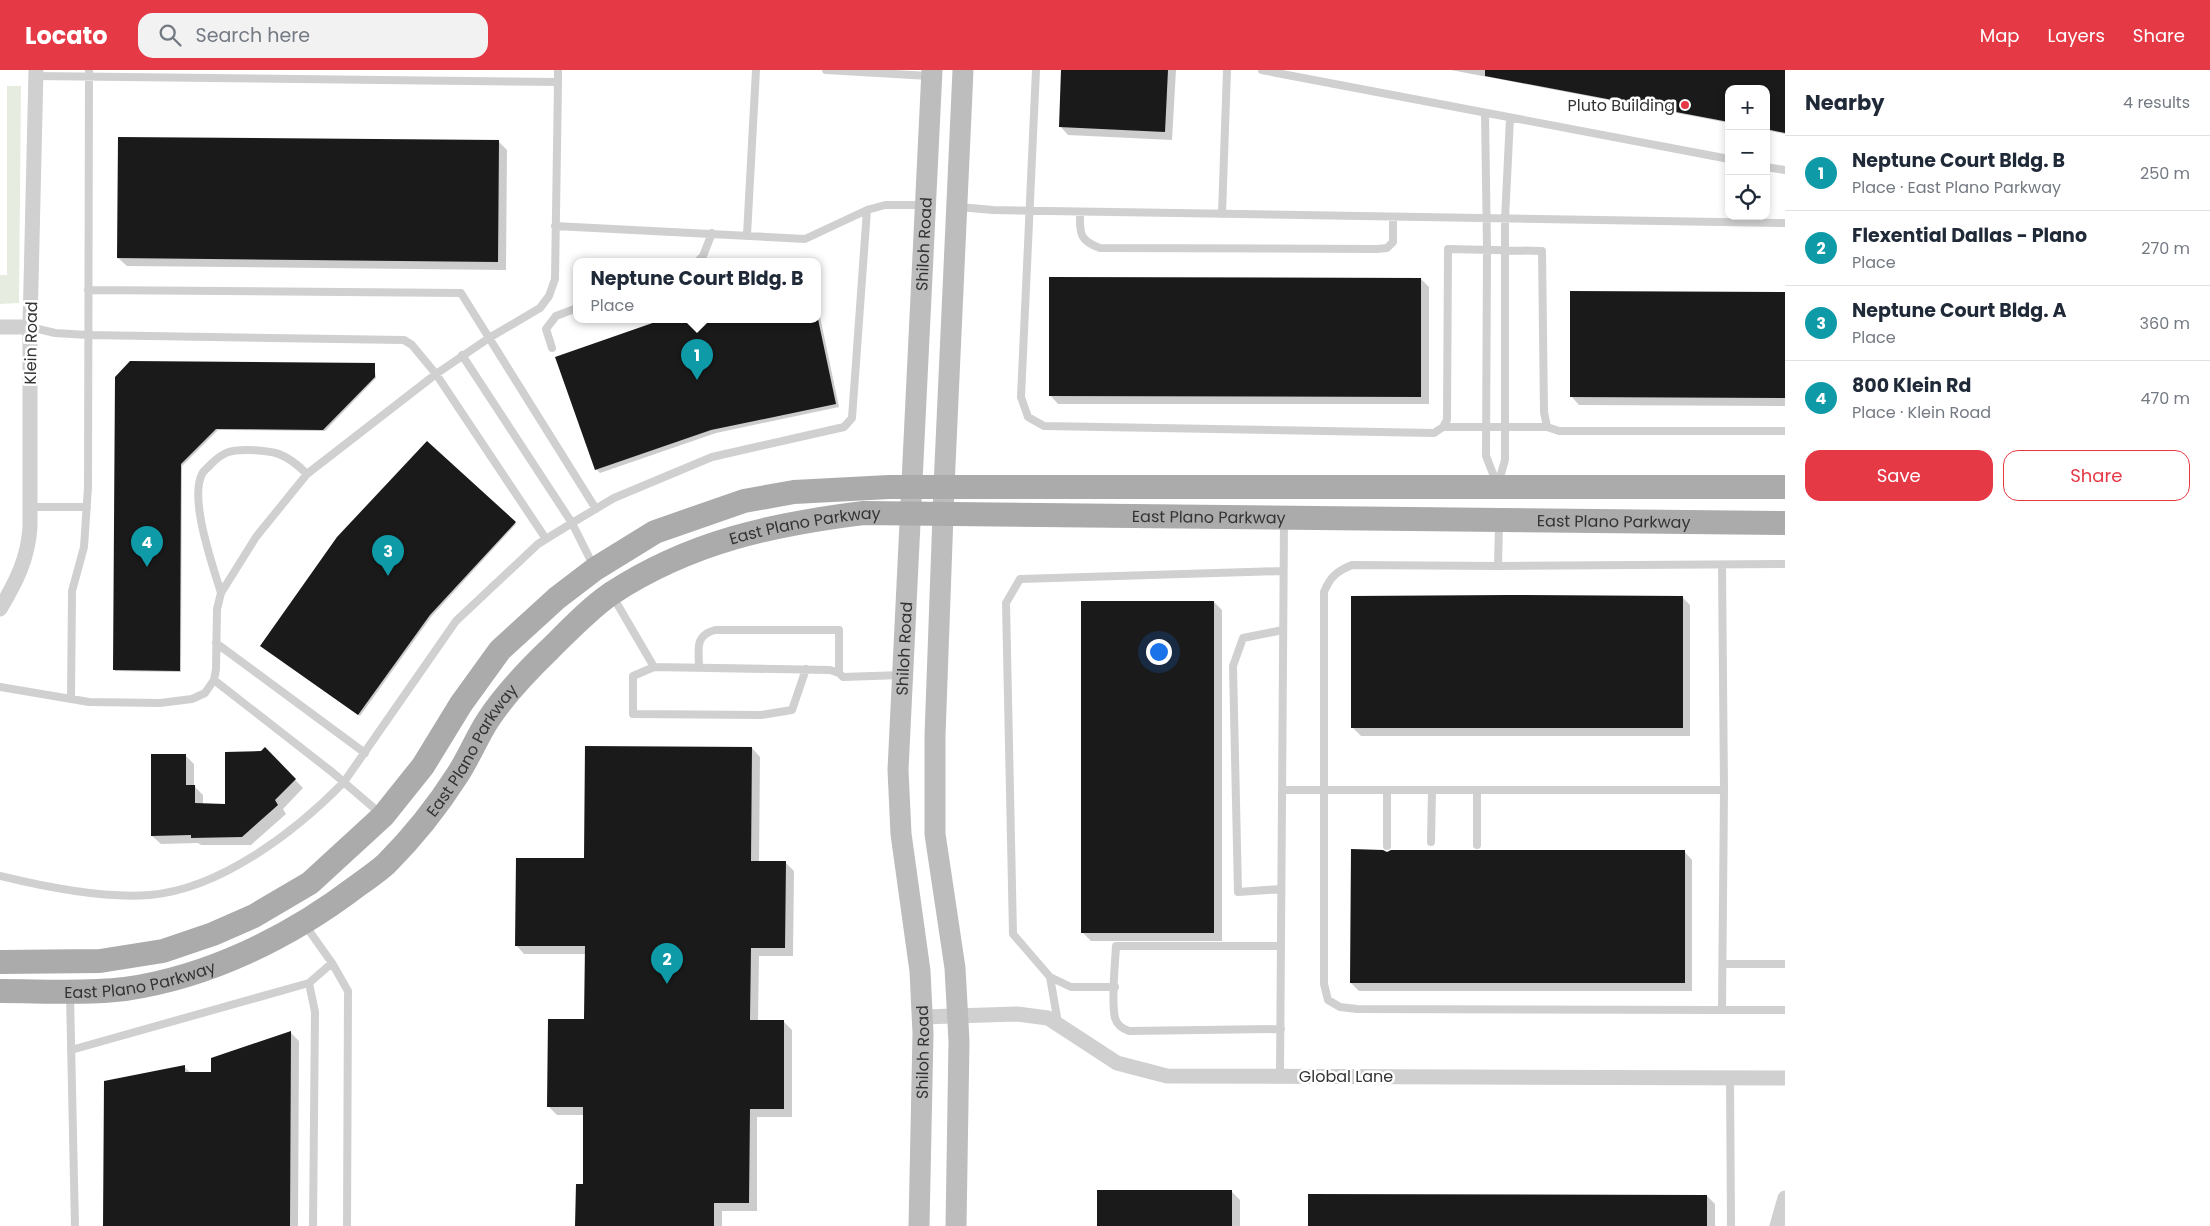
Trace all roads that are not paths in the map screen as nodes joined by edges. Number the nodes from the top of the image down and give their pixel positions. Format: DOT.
graph roads {
  1 [pos="558,70"];
  2 [pos="756,70"];
  3 [pos="826,70"];
  4 [pos="963,70"];
  5 [pos="1036,70"];
  6 [pos="1227,70"];
  7 [pos="1262,70"];
  8 [pos="851,71"];
  9 [pos="1281,72"];
  10 [pos="36,73"];
  11 [pos="931,73"];
  12 [pos="89,74"];
  13 [pos="558,82"];
  14 [pos="1485,113"];
  15 [pos="1510,118"];
  16 [pos="1725,159"];
  17 [pos="1770,168"];
  18 [pos="1785,170"];
  19 [pos="924,205"];
  20 [pos="957,207"];
  21 [pos="866,210"];
  22 [pos="1030,211"];
  23 [pos="1080,212"];
  24 [pos="1222,214"];
  25 [pos="1393,217"];
  26 [pos="1486,218"];
  27 [pos="1506,219"];
  28 [pos="1785,223"];
  29 [pos="555,226"];
  30 [pos="712,233"];
  31 [pos="747,235"];
  32 [pos="1487,250"];
  33 [pos="1506,250"];
  34 [pos="701,258"];
  35 [pos="88,290"];
  36 [pos="573,310"];
  37 [pos="0,327"];
  38 [pos="30,327"];
  39 [pos="88,335"];
  40 [pos="489,338"];
  41 [pos="552,348"];
  42 [pos="462,355"];
  43 [pos="436,374"];
  44 [pos="1443,427"];
  45 [pos="1486,427"];
  46 [pos="1547,427"];
  47 [pos="1506,428"];
  48 [pos="1785,431"];
  49 [pos="307,474"];
  50 [pos="944,486"];
  51 [pos="1284,486"];
  52 [pos="1498,486"];
  53 [pos="913,487"];
  54 [pos="1785,487"];
  55 [pos="30,507"];
  56 [pos="87,507"];
  57 [pos="596,509"];
  58 [pos="910,515"];
  59 [pos="943,515"];
  60 [pos="1284,518"];
  61 [pos="1499,520"];
  62 [pos="572,523"];
  63 [pos="1785,523"];
  64 [pos="546,539"];
  65 [pos="1785,564"];
  66 [pos="1722,565"];
  67 [pos="1498,566"];
  68 [pos="595,569"];
  69 [pos="1283,572"];
  70 [pos="221,593"];
  71 [pos="611,594"];
  72 [pos="0,609"];
  73 [pos="1283,630"];
  74 [pos="216,643"];
  75 [pos="654,667"];
  76 [pos="699,668"];
  77 [pos="806,670"];
  78 [pos="839,673"];
  79 [pos="902,675"];
  80 [pos="214,680"];
  81 [pos="0,687"];
  82 [pos="71,699"];
  83 [pos="365,753"];
  84 [pos="344,782"];
  85 [pos="1282,790"];
  86 [pos="1325,790"];
  87 [pos="1387,790"];
  88 [pos="1432,790"];
  89 [pos="1477,790"];
  90 [pos="1724,790"];
  91 [pos="383,816"];
  92 [pos="1432,842"];
  93 [pos="1477,845"];
  94 [pos="1387,846"];
  95 [pos="0,876"];
  96 [pos="1281,889"];
  97 [pos="287,896"];
  98 [pos="304,923"];
  99 [pos="1281,946"];
  100 [pos="0,962"];
  101 [pos="332,963"];
  102 [pos="1723,964"];
  103 [pos="1785,964"];
  104 [pos="1050,976"];
  105 [pos="309,983"];
  106 [pos="1115,987"];
  107 [pos="0,991"];
  108 [pos="70,991"];
  109 [pos="1722,1010"];
  110 [pos="1785,1010"];
  111 [pos="957,1015"];
  112 [pos="922,1017"];
  113 [pos="1058,1025"];
  114 [pos="1281,1029"];
  115 [pos="71,1050"];
  116 [pos="1280,1076"];
  117 [pos="1730,1078"];
  118 [pos="1785,1078"];
  119 [pos="1785,1198"];
  120 [pos="75,1226"];
  121 [pos="313,1226"];
  122 [pos="347,1226"];
  123 [pos="919,1226"];
  124 [pos="956,1226"];
  125 [pos="1731,1226"];
  126 [pos="1777,1226"];
  1 -- 13 [label="lane"];
  2 -- 31 [label="lane"];
  3 -- 8 [label="lane"];
  4 -- 20 [label="main road, Shiloh Road"];
  5 -- 22 [label="lane"];
  6 -- 24 [label="lane"];
  7 -- 9 [label="lane"];
  8 -- 11 [label="lane"];
  9 -- 14 [label="lane"];
  10 -- 12 [label="lane"];
  10 -- 38 [label="street, Klein Road"];
  11 -- 19 [label="main road, Shiloh Road"];
  12 -- 13 [label="lane"];
  12 -- 35 [label="lane"];
  13 -- 29 [label="lane"];
  14 -- 15 [label="lane"];
  14 -- 26 [label="lane"];
  15 -- 16 [label="lane"];
  15 -- 27 [label="lane"];
  17 -- 18 [label="lane"];
  19 -- 20 [label="main road"];
  19 -- 21 [label="lane"];
  19 -- 53 [label="main road, Shiloh Road"];
  20 -- 22 [label="lane"];
  20 -- 50 [label="main road, Shiloh Road"];
  21 -- 31 [label="lane"];
  21 -- 57 [label="lane"];
  22 -- 23 [label="lane"];
  22 -- 44 [label="lane"];
  23 -- 24 [label="lane"];
  23 -- 25 [label="lane"];
  24 -- 25 [label="lane"];
  25 -- 26 [label="lane"];
  26 -- 27 [label="lane"];
  26 -- 32 [label="lane"];
  27 -- 28 [label="lane"];
  27 -- 33 [label="lane"];
  29 -- 30 [label="lane"];
  29 -- 40 [label="lane"];
  30 -- 31 [label="lane"];
  30 -- 34 [label="lane"];
  32 -- 33 [label="lane"];
  32 -- 44 [label="lane"];
  32 -- 45 [label="lane"];
  33 -- 46 [label="lane"];
  33 -- 47 [label="lane"];
  35 -- 39 [label="lane"];
  35 -- 40 [label="lane"];
  36 -- 41 [label="lane"];
  37 -- 38 [label="street"];
  38 -- 39 [label="lane"];
  38 -- 55 [label="street, Klein Road"];
  39 -- 43 [label="lane"];
  39 -- 56 [label="lane"];
  40 -- 42 [label="lane"];
  40 -- 57 [label="lane"];
  42 -- 43 [label="lane"];
  42 -- 62 [label="lane"];
  43 -- 49 [label="lane"];
  43 -- 64 [label="lane"];
  44 -- 45 [label="lane"];
  45 -- 47 [label="lane"];
  45 -- 52 [label="lane"];
  46 -- 47 [label="lane"];
  46 -- 48 [label="lane"];
  47 -- 52 [label="lane"];
  49 -- 70 [label="lane"];
  49 -- 70 [label="lane"];
  50 -- 51 [label="main road, East Plano Parkway"];
  50 -- 53 [label="main road, East Plano Parkway"];
  50 -- 59 [label="main road, Shiloh Road"];
  51 -- 52 [label="main road, East Plano Parkway"];
  51 -- 60 [label="main road"];
  52 -- 54 [label="main road, East Plano Parkway"];
  52 -- 61 [label="main road"];
  53 -- 58 [label="main road, Shiloh Road"];
  53 -- 68 [label="main road, East Plano Parkway"];
  55 -- 56 [label="lane"];
  55 -- 72 [label="street, Klein Road"];
  56 -- 82 [label="lane"];
  57 -- 62 [label="lane"];
  58 -- 59 [label="main road, East Plano Parkway"];
  58 -- 71 [label="main road, East Plano Parkway"];
  58 -- 79 [label="main road, Shiloh Road"];
  59 -- 60 [label="main road, East Plano Parkway"];
  59 -- 111 [label="main road, Shiloh Road"];
  60 -- 61 [label="main road, East Plano Parkway"];
  60 -- 69 [label="lane"];
  61 -- 63 [label="main road, East Plano Parkway"];
  61 -- 67 [label="lane"];
  62 -- 64 [label="lane"];
  62 -- 68 [label="lane"];
  64 -- 83 [label="lane"];
  65 -- 66 [label="lane"];
  66 -- 67 [label="lane"];
  66 -- 90 [label="lane"];
  67 -- 86 [label="lane"];
  68 -- 71 [label="main road"];
  68 -- 91 [label="main road, East Plano Parkway"];
  69 -- 73 [label="lane"];
  69 -- 104 [label="lane"];
  70 -- 74 [label="lane"];
  71 -- 75 [label="lane"];
  71 -- 98 [label="main road, East Plano Parkway"];
  73 -- 85 [label="lane"];
  73 -- 96 [label="lane"];
  74 -- 80 [label="lane"];
  74 -- 83 [label="lane"];
  75 -- 76 [label="lane"];
  75 -- 77 [label="lane"];
  76 -- 77 [label="lane"];
  76 -- 78 [label="lane"];
  77 -- 78 [label="lane"];
  78 -- 79 [label="lane"];
  79 -- 112 [label="main road, Shiloh Road"];
  80 -- 82 [label="lane"];
  80 -- 84 [label="lane"];
  81 -- 82 [label="lane"];
  83 -- 84 [label="lane"];
  84 -- 91 [label="lane"];
  84 -- 95 [label="lane"];
  85 -- 86 [label="lane"];
  85 -- 96 [label="lane"];
  86 -- 87 [label="lane"];
  86 -- 109 [label="lane"];
  87 -- 88 [label="lane"];
  87 -- 94 [label="lane"];
  88 -- 89 [label="lane"];
  88 -- 92 [label="lane"];
  89 -- 90 [label="lane"];
  89 -- 93 [label="lane"];
  90 -- 102 [label="lane"];
  91 -- 97 [label="main road, East Plano Parkway"];
  96 -- 99 [label="lane"];
  97 -- 98 [label="main road"];
  97 -- 100 [label="main road, East Plano Parkway"];
  98 -- 101 [label="lane"];
  98 -- 108 [label="main road, East Plano Parkway"];
  99 -- 106 [label="lane"];
  99 -- 114 [label="lane"];
  101 -- 105 [label="lane"];
  101 -- 122 [label="lane"];
  102 -- 103 [label="lane"];
  102 -- 109 [label="lane"];
  104 -- 106 [label="lane"];
  104 -- 113 [label="lane"];
  105 -- 115 [label="lane"];
  105 -- 121 [label="lane"];
  106 -- 114 [label="lane"];
  107 -- 108 [label="main road, East Plano Parkway"];
  108 -- 115 [label="lane"];
  109 -- 110 [label="lane"];
  111 -- 112 [label="street, Global Lane"];
  111 -- 113 [label="street, Global Lane"];
  111 -- 124 [label="main road, Shiloh Road"];
  112 -- 123 [label="main road, Shiloh Road"];
  113 -- 116 [label="street, Global Lane"];
  114 -- 116 [label="lane"];
  115 -- 120 [label="lane"];
  116 -- 117 [label="street, Global Lane"];
  117 -- 118 [label="street, Global Lane"];
  117 -- 125 [label="lane"];
  119 -- 126 [label="street"];
}
